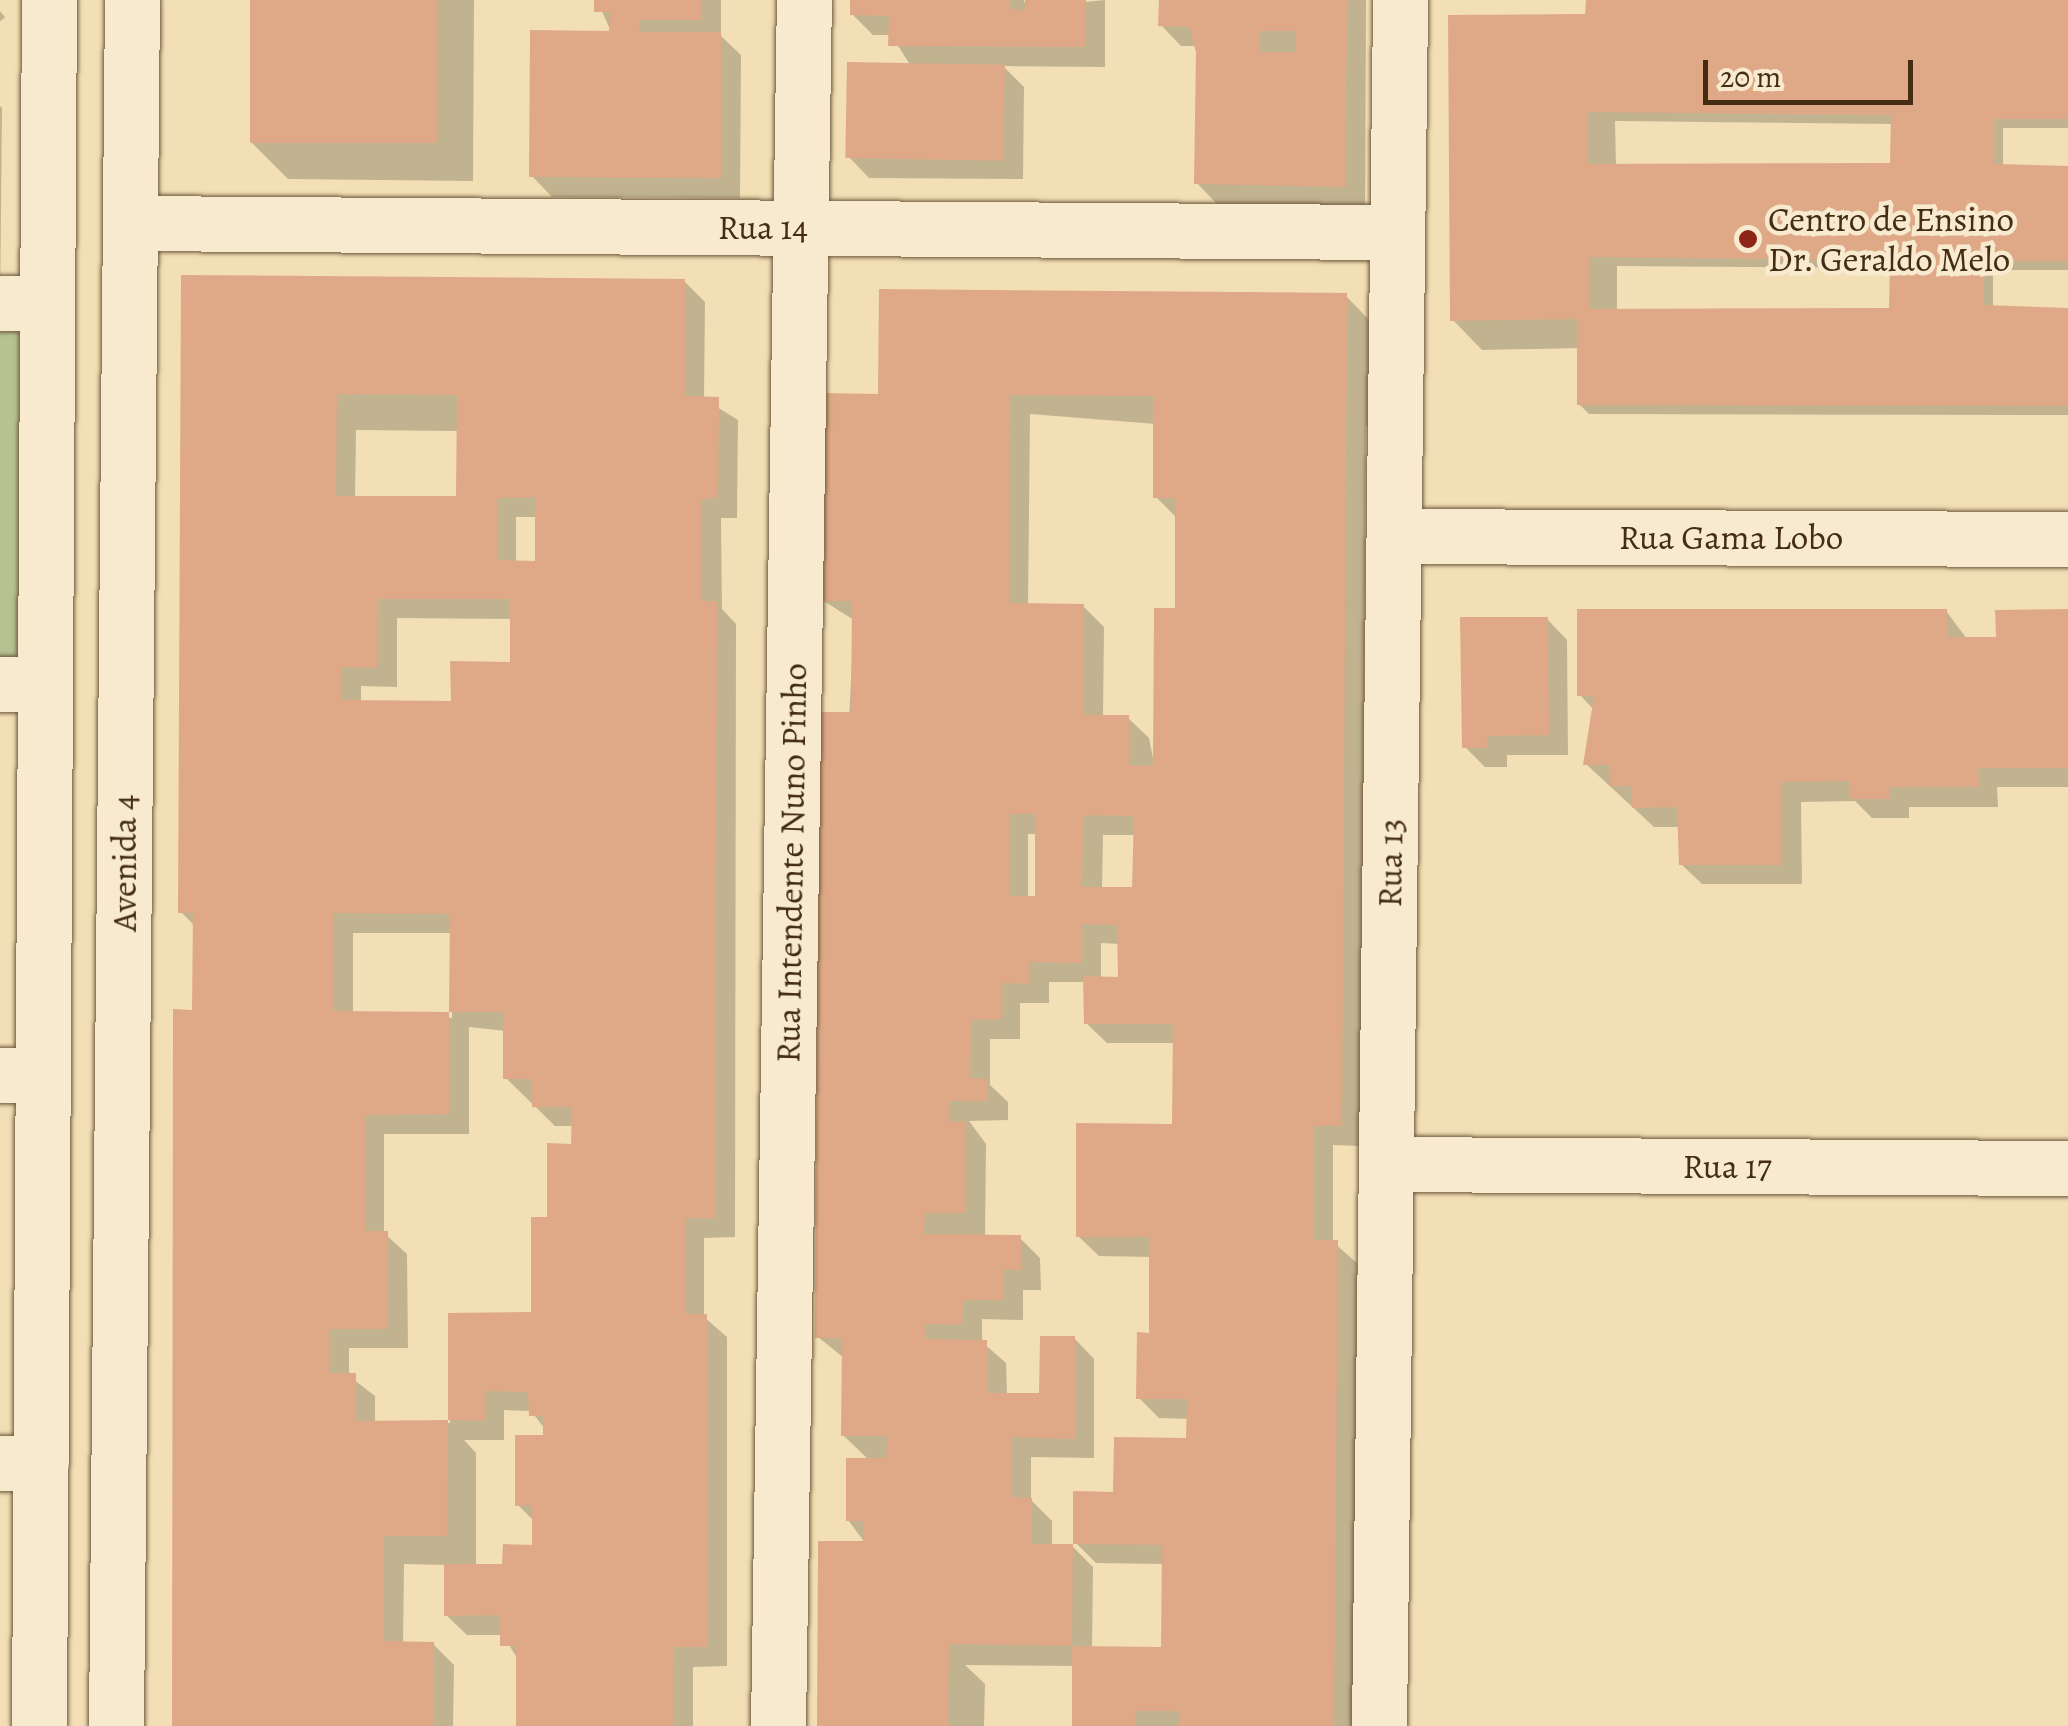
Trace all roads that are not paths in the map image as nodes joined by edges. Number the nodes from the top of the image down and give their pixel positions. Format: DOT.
graph roads {
  1 [pos="49,0"];
  2 [pos="132,0"];
  3 [pos="804,0"];
  4 [pos="1400,0"];
  5 [pos="48,76"];
  6 [pos="131,78"];
  7 [pos="130,224"];
  8 [pos="801,228"];
  9 [pos="1397,232"];
  10 [pos="23,303"];
  11 [pos="1394,536"];
  12 [pos="2068,538"];
  13 [pos="22,684"];
  14 [pos="44,883"];
  15 [pos="124,886"];
  16 [pos="22,1075"];
  17 [pos="1386,1164"];
  18 [pos="2068,1168"];
  19 [pos="20,1462"];
  20 [pos="40,1726"];
  21 [pos="116,1726"];
  22 [pos="778,1726"];
  23 [pos="1378,1726"];
  1 -- 5 [label="street"];
  2 -- 6 [label="street, Avenida 4"];
  3 -- 8 [label="street, Rua Intendente Nuno Pinho"];
  4 -- 9 [label="street, Rua 13"];
  5 -- 6 [label="street"];
  5 -- 10 [label="street"];
  6 -- 7 [label="street, Avenida 4"];
  7 -- 8 [label="street, Rua 14"];
  7 -- 15 [label="street, Avenida 4"];
  8 -- 9 [label="street, Rua 14"];
  8 -- 22 [label="street, Rua Intendente Nuno Pinho"];
  9 -- 11 [label="street, Rua 13"];
  10 -- 13 [label="street"];
  11 -- 12 [label="street, Rua Gama Lobo"];
  11 -- 17 [label="street, Rua 13"];
  13 -- 14 [label="street"];
  14 -- 15 [label="street"];
  14 -- 16 [label="street"];
  15 -- 21 [label="street, Avenida 4"];
  16 -- 19 [label="street"];
  17 -- 18 [label="street, Rua 17"];
  17 -- 23 [label="street, Rua 13"];
  19 -- 20 [label="street"];
}
